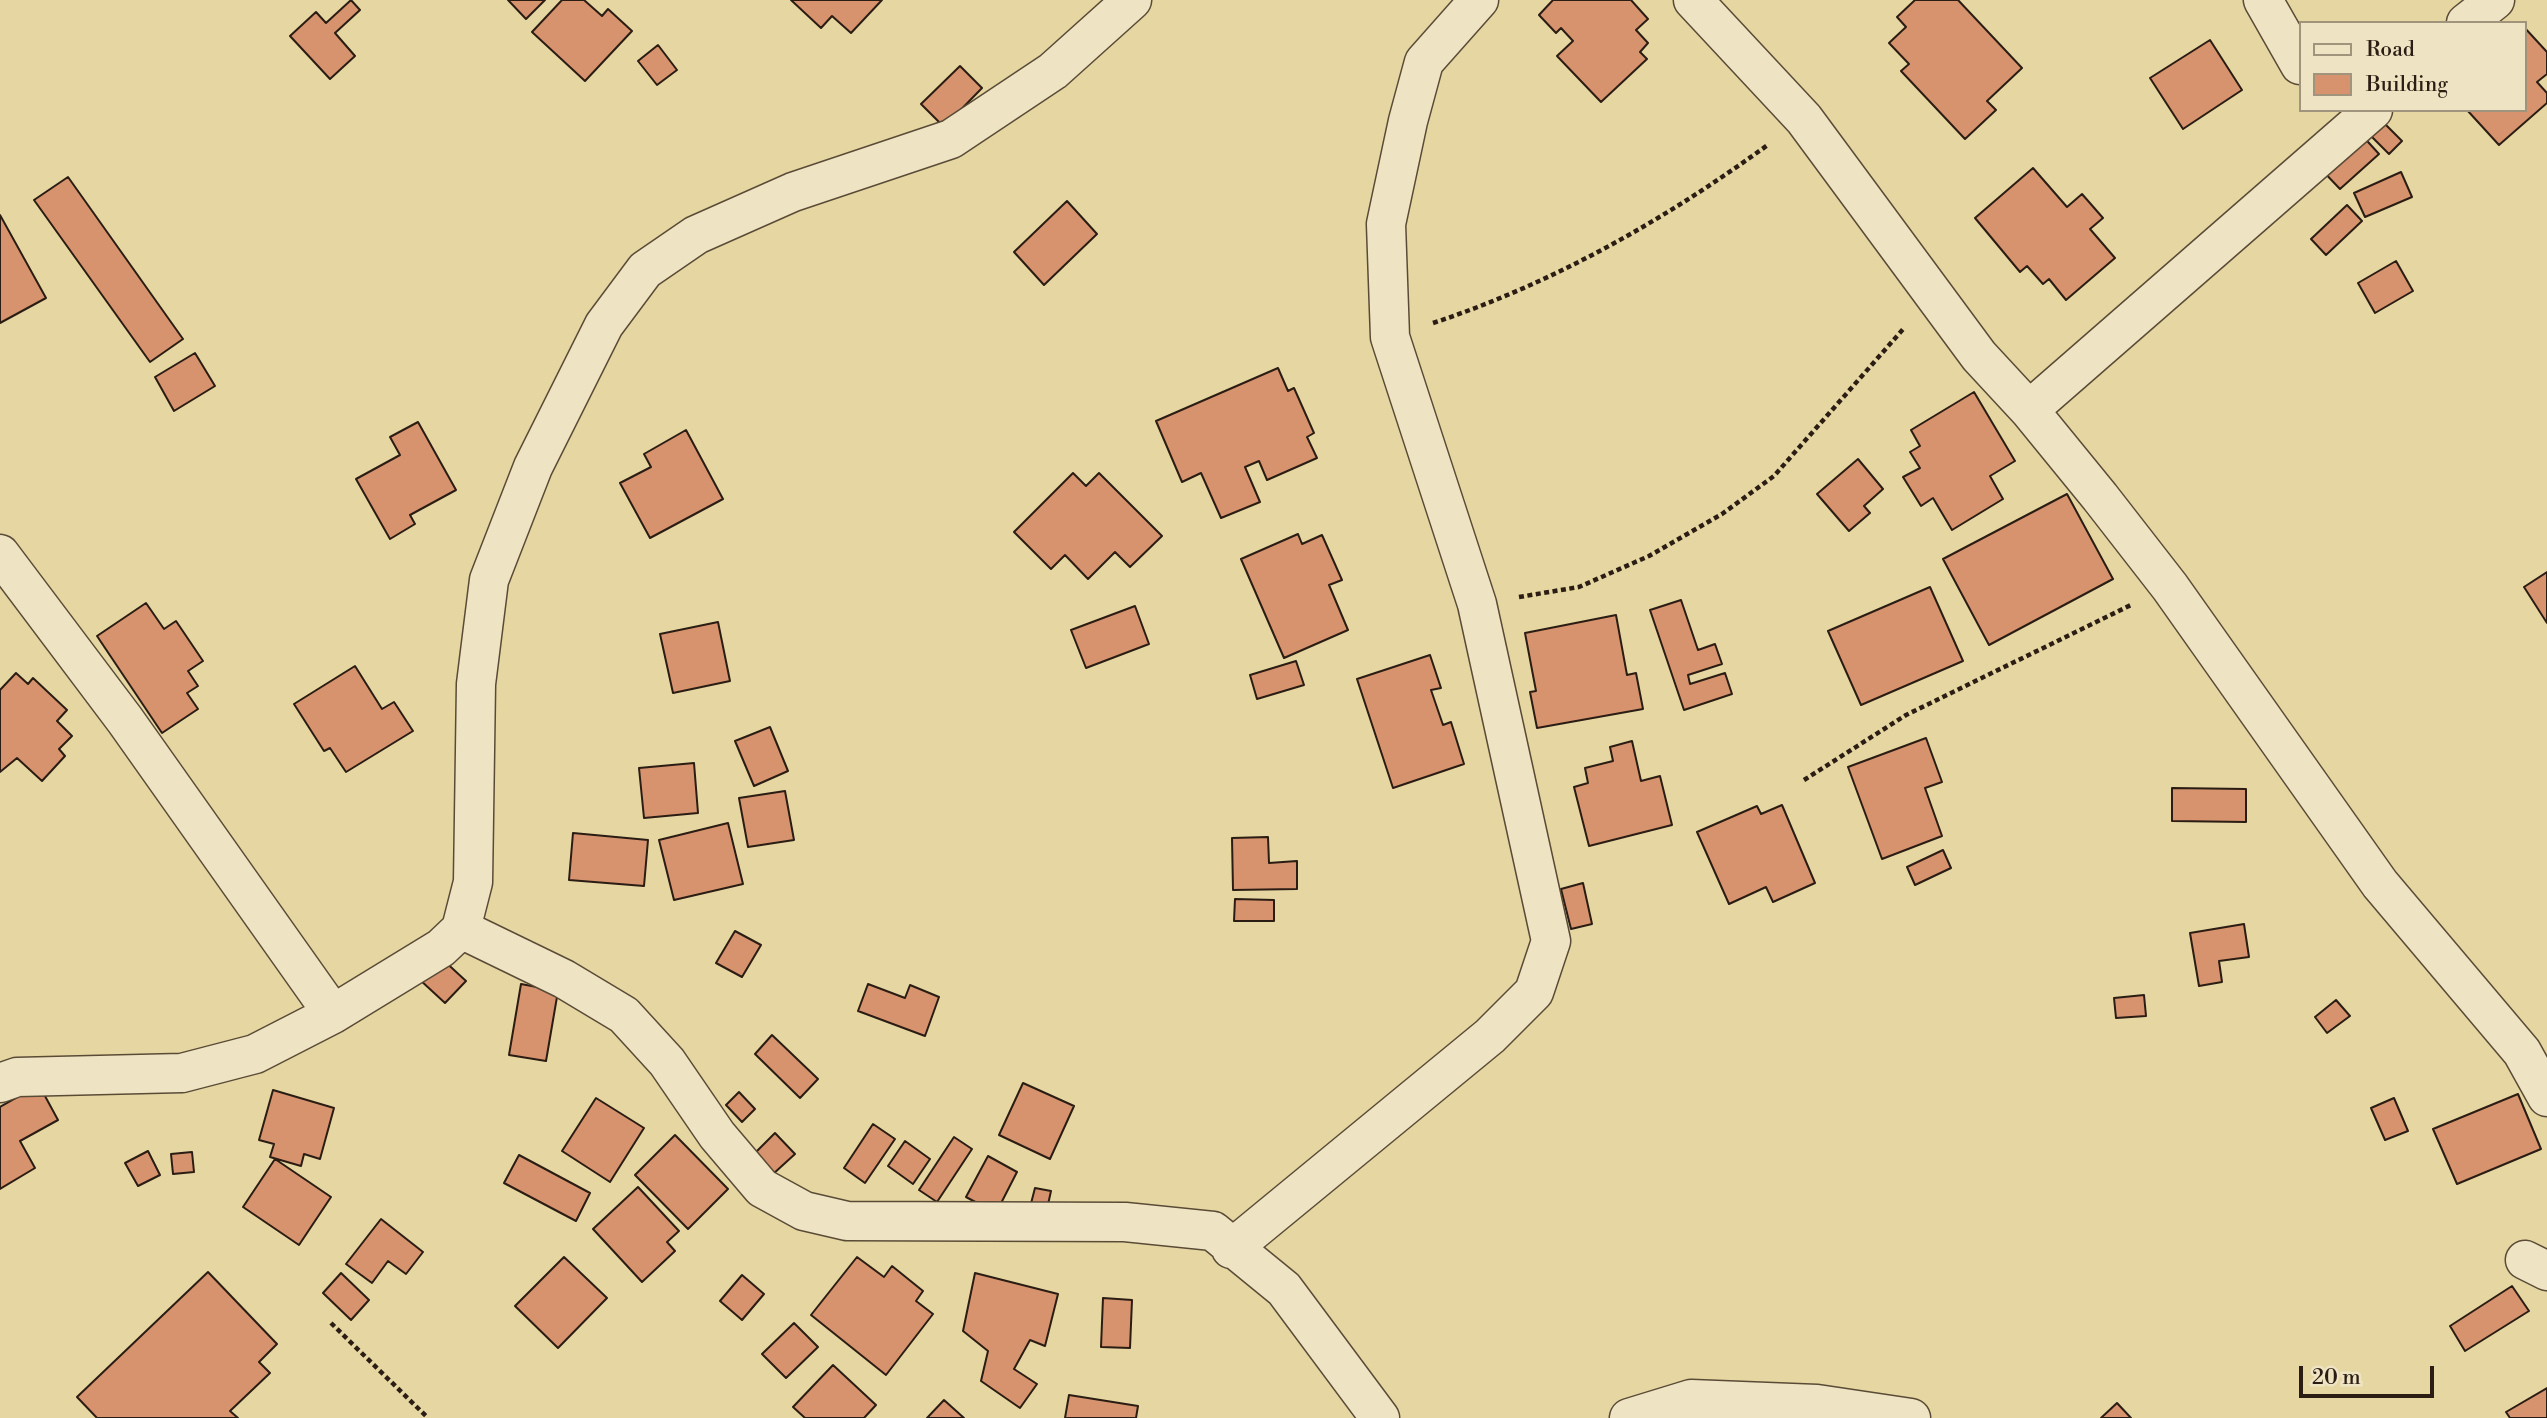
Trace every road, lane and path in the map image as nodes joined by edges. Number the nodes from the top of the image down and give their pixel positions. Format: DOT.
graph roads {
  1 [pos="1132,0"];
  2 [pos="1479,0"];
  3 [pos="1693,0"];
  4 [pos="2263,0"];
  5 [pos="2495,0"];
  6 [pos="2469,21"];
  7 [pos="2298,61"];
  8 [pos="2368,112"];
  9 [pos="1804,119"];
  10 [pos="2334,125"];
  11 [pos="1934,294"];
  12 [pos="1390,337"];
  13 [pos="2029,410"];
  14 [pos="0,554"];
  15 [pos="2170,587"];
  16 [pos="1477,604"];
  17 [pos="1804,780"];
  18 [pos="461,929"];
  19 [pos="333,1014"];
  20 [pos="6,1073"];
  21 [pos="2547,1097"];
  22 [pos="1231,1249"];
  23 [pos="331,1323"];
  24 [pos="428,1418"];
  25 [pos="1380,1418"];
  26 [pos="1629,1418"];
  27 [pos="1911,1418"];
  1 -- 18 [label="street"];
  2 -- 12 [label="street"];
  3 -- 9 [label="street"];
  4 -- 7 [label="street"];
  5 -- 6 [label="street"];
  8 -- 10 [label="street"];
  9 -- 11 [label="street"];
  9 -- 12 [label="path"];
  10 -- 13 [label="street"];
  11 -- 13 [label="street"];
  11 -- 16 [label="path"];
  12 -- 16 [label="street"];
  13 -- 15 [label="street"];
  14 -- 19 [label="street"];
  15 -- 17 [label="path"];
  15 -- 21 [label="street"];
  16 -- 22 [label="street"];
  18 -- 19 [label="street"];
  18 -- 22 [label="street"];
  19 -- 20 [label="street"];
  22 -- 25 [label="street"];
  23 -- 24 [label="path"];
  26 -- 27 [label="street"];
}
